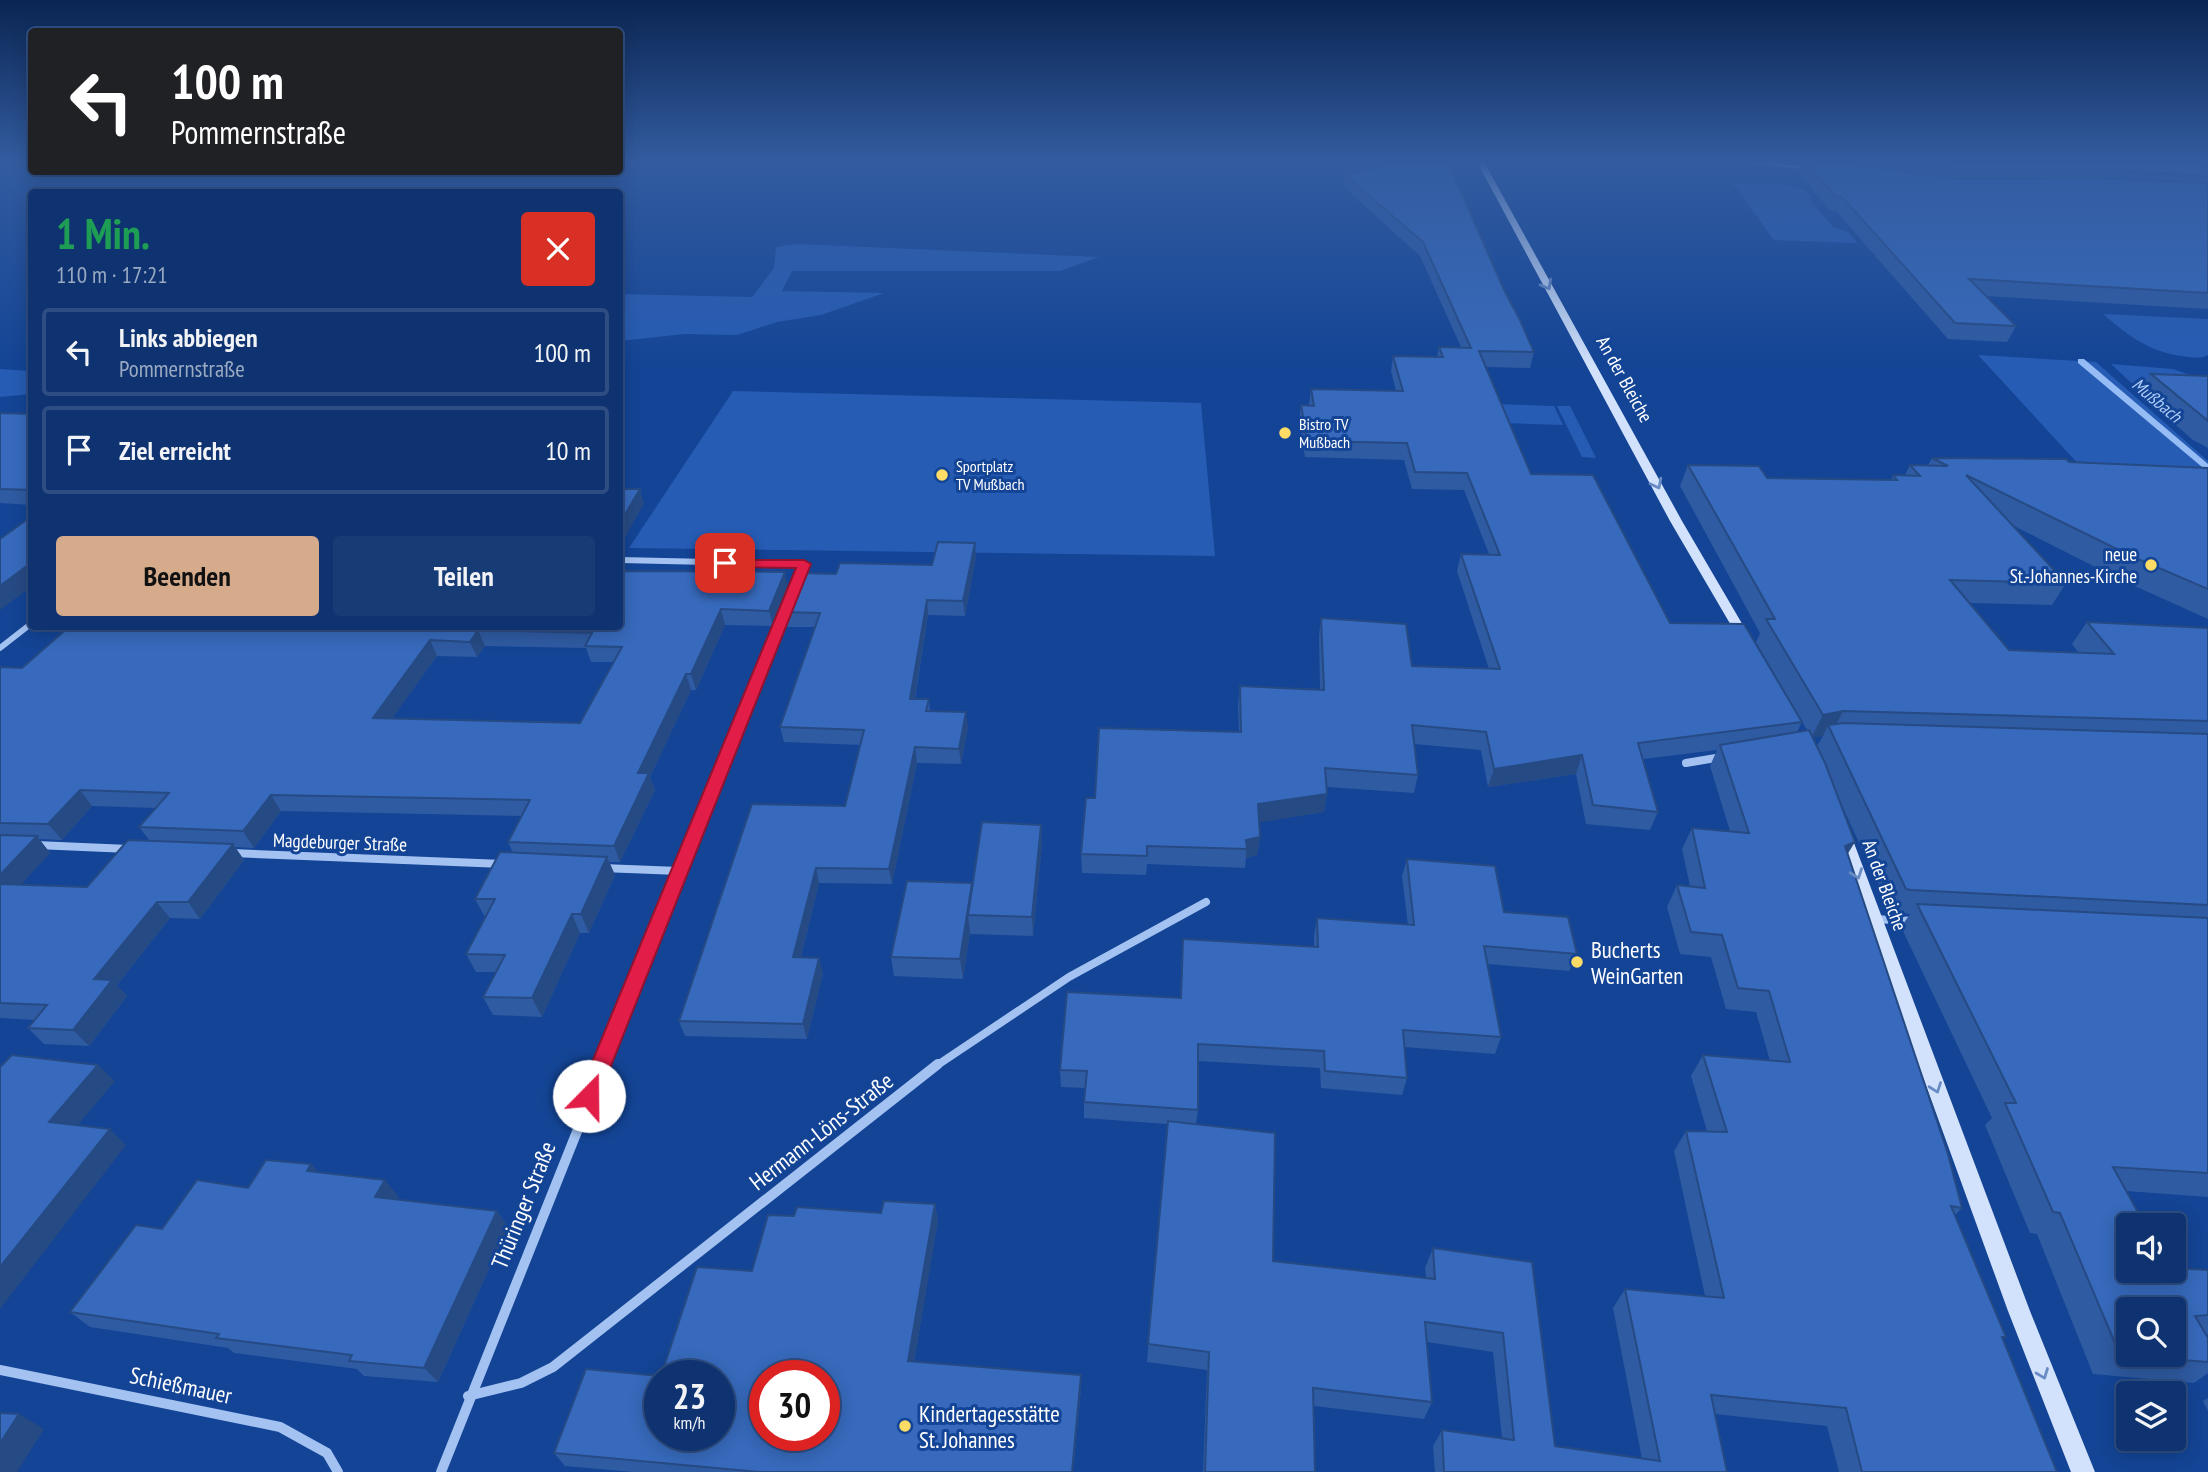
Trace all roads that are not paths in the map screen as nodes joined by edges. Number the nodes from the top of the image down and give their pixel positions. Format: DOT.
graph roads {
  1 [pos="1516,229"];
  2 [pos="623,560"];
  3 [pos="794,590"];
  4 [pos="789,603"];
  5 [pos="28,626"];
  6 [pos="1749,647"];
  7 [pos="0,648"];
  8 [pos="1727,756"];
  9 [pos="1686,763"];
  10 [pos="1837,820"];
  11 [pos="28,845"];
  12 [pos="139,849"];
  13 [pos="222,853"];
  14 [pos="513,864"];
  15 [pos="596,868"];
  16 [pos="679,871"];
  17 [pos="1206,902"];
  18 [pos="1874,919"];
  19 [pos="1930,922"];
  20 [pos="0,1370"];
  21 [pos="468,1396"];
  22 [pos="338,1472"];
  23 [pos="441,1472"];
  24 [pos="2083,1472"];
  1 -- 6 [label="main road, An der Bleiche, one-way"];
  2 -- 3 [label="street"];
  4 -- 16 [label="street, Thüringer Straße"];
  5 -- 7 [label="street"];
  8 -- 9 [label="street"];
  10 -- 18 [label="main road, An der Bleiche, one-way"];
  11 -- 12 [label="street"];
  13 -- 14 [label="street, Magdeburger Straße"];
  15 -- 16 [label="street"];
  16 -- 21 [label="street, Thüringer Straße"];
  17 -- 21 [label="street, Hermann-Löns-Straße"];
  18 -- 19 [label="street"];
  18 -- 24 [label="main road, An der Bleiche, one-way"];
  20 -- 22 [label="street, Schießmauer"];
  21 -- 23 [label="street, Thüringer Straße"];
}
